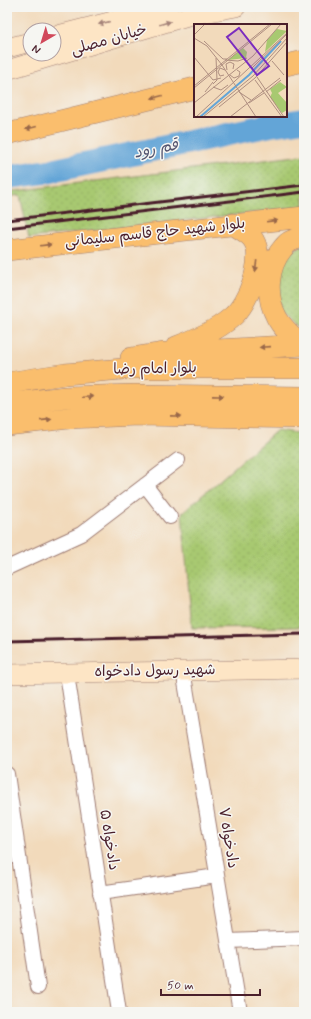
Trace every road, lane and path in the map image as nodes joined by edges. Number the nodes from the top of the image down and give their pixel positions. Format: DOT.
graph roads {
  1 [pos="168,7"];
  2 [pos="236,7"];
  3 [pos="62,34"];
  4 [pos="22,44"];
  5 [pos="7,48"];
  6 [pos="304,61"];
  7 [pos="287,65"];
  8 [pos="7,70"];
  9 [pos="194,88"];
  10 [pos="7,134"];
  11 [pos="304,217"];
  12 [pos="232,224"];
  13 [pos="304,236"];
  14 [pos="7,250"];
  15 [pos="303,345"];
  16 [pos="164,353"];
  17 [pos="304,368"];
  18 [pos="65,374"];
  19 [pos="7,383"];
  20 [pos="304,397"];
  21 [pos="7,404"];
  22 [pos="256,418"];
  23 [pos="304,418"];
  24 [pos="7,424"];
  25 [pos="304,427"];
  26 [pos="178,460"];
  27 [pos="145,485"];
  28 [pos="170,517"];
  29 [pos="7,568"];
  30 [pos="304,669"];
  31 [pos="183,670"];
  32 [pos="7,674"];
  33 [pos="67,674"];
  34 [pos="7,774"];
  35 [pos="217,876"];
  36 [pos="100,893"];
  37 [pos="304,938"];
  38 [pos="228,941"];
  39 [pos="38,987"];
  40 [pos="119,1012"];
  41 [pos="240,1012"];
  1 -- 3 [label="street, خیابان مصلی, one-way"];
  8 -- 2 [label="street, خیابان مصلی, one-way"];
  4 -- 5 [label="street"];
  6 -- 7 [label="main road"];
  9 -- 10 [label="main road, one-way"];
  12 -- 11 [label="main road, بلوار شهید حاج قاسم سلیمانی, one-way"];
  14 -- 12 [label="main road, بلوار شهید حاج قاسم سلیمانی, one-way"];
  12 -- 16 [label="main road, one-way"];
  13 -- 15 [label="main road"];
  15 -- 16 [label="main road, one-way"];
  16 -- 18 [label="main road"];
  17 -- 18 [label="main road, بلوار امام رضا"];
  18 -- 19 [label="main road, بلوار امام رضا"];
  21 -- 20 [label="main road, بلوار امام رضا, one-way"];
  22 -- 23 [label="main road"];
  24 -- 22 [label="main road, one-way"];
  22 -- 25 [label="main road"];
  26 -- 27 [label="street"];
  27 -- 28 [label="street"];
  27 -- 29 [label="street"];
  30 -- 31 [label="street, شهید رسول دادخواه"];
  31 -- 33 [label="street, شهید رسول دادخواه"];
  31 -- 35 [label="street, دادخواه ۷"];
  32 -- 33 [label="street, شهید رسول دادخواه"];
  33 -- 36 [label="street, دادخواه ۵"];
  34 -- 39 [label="street"];
  35 -- 36 [label="street"];
  35 -- 38 [label="street, دادخواه ۷"];
  36 -- 40 [label="street, دادخواه ۵"];
  37 -- 38 [label="street"];
  38 -- 41 [label="street, دادخواه ۷"];
}
